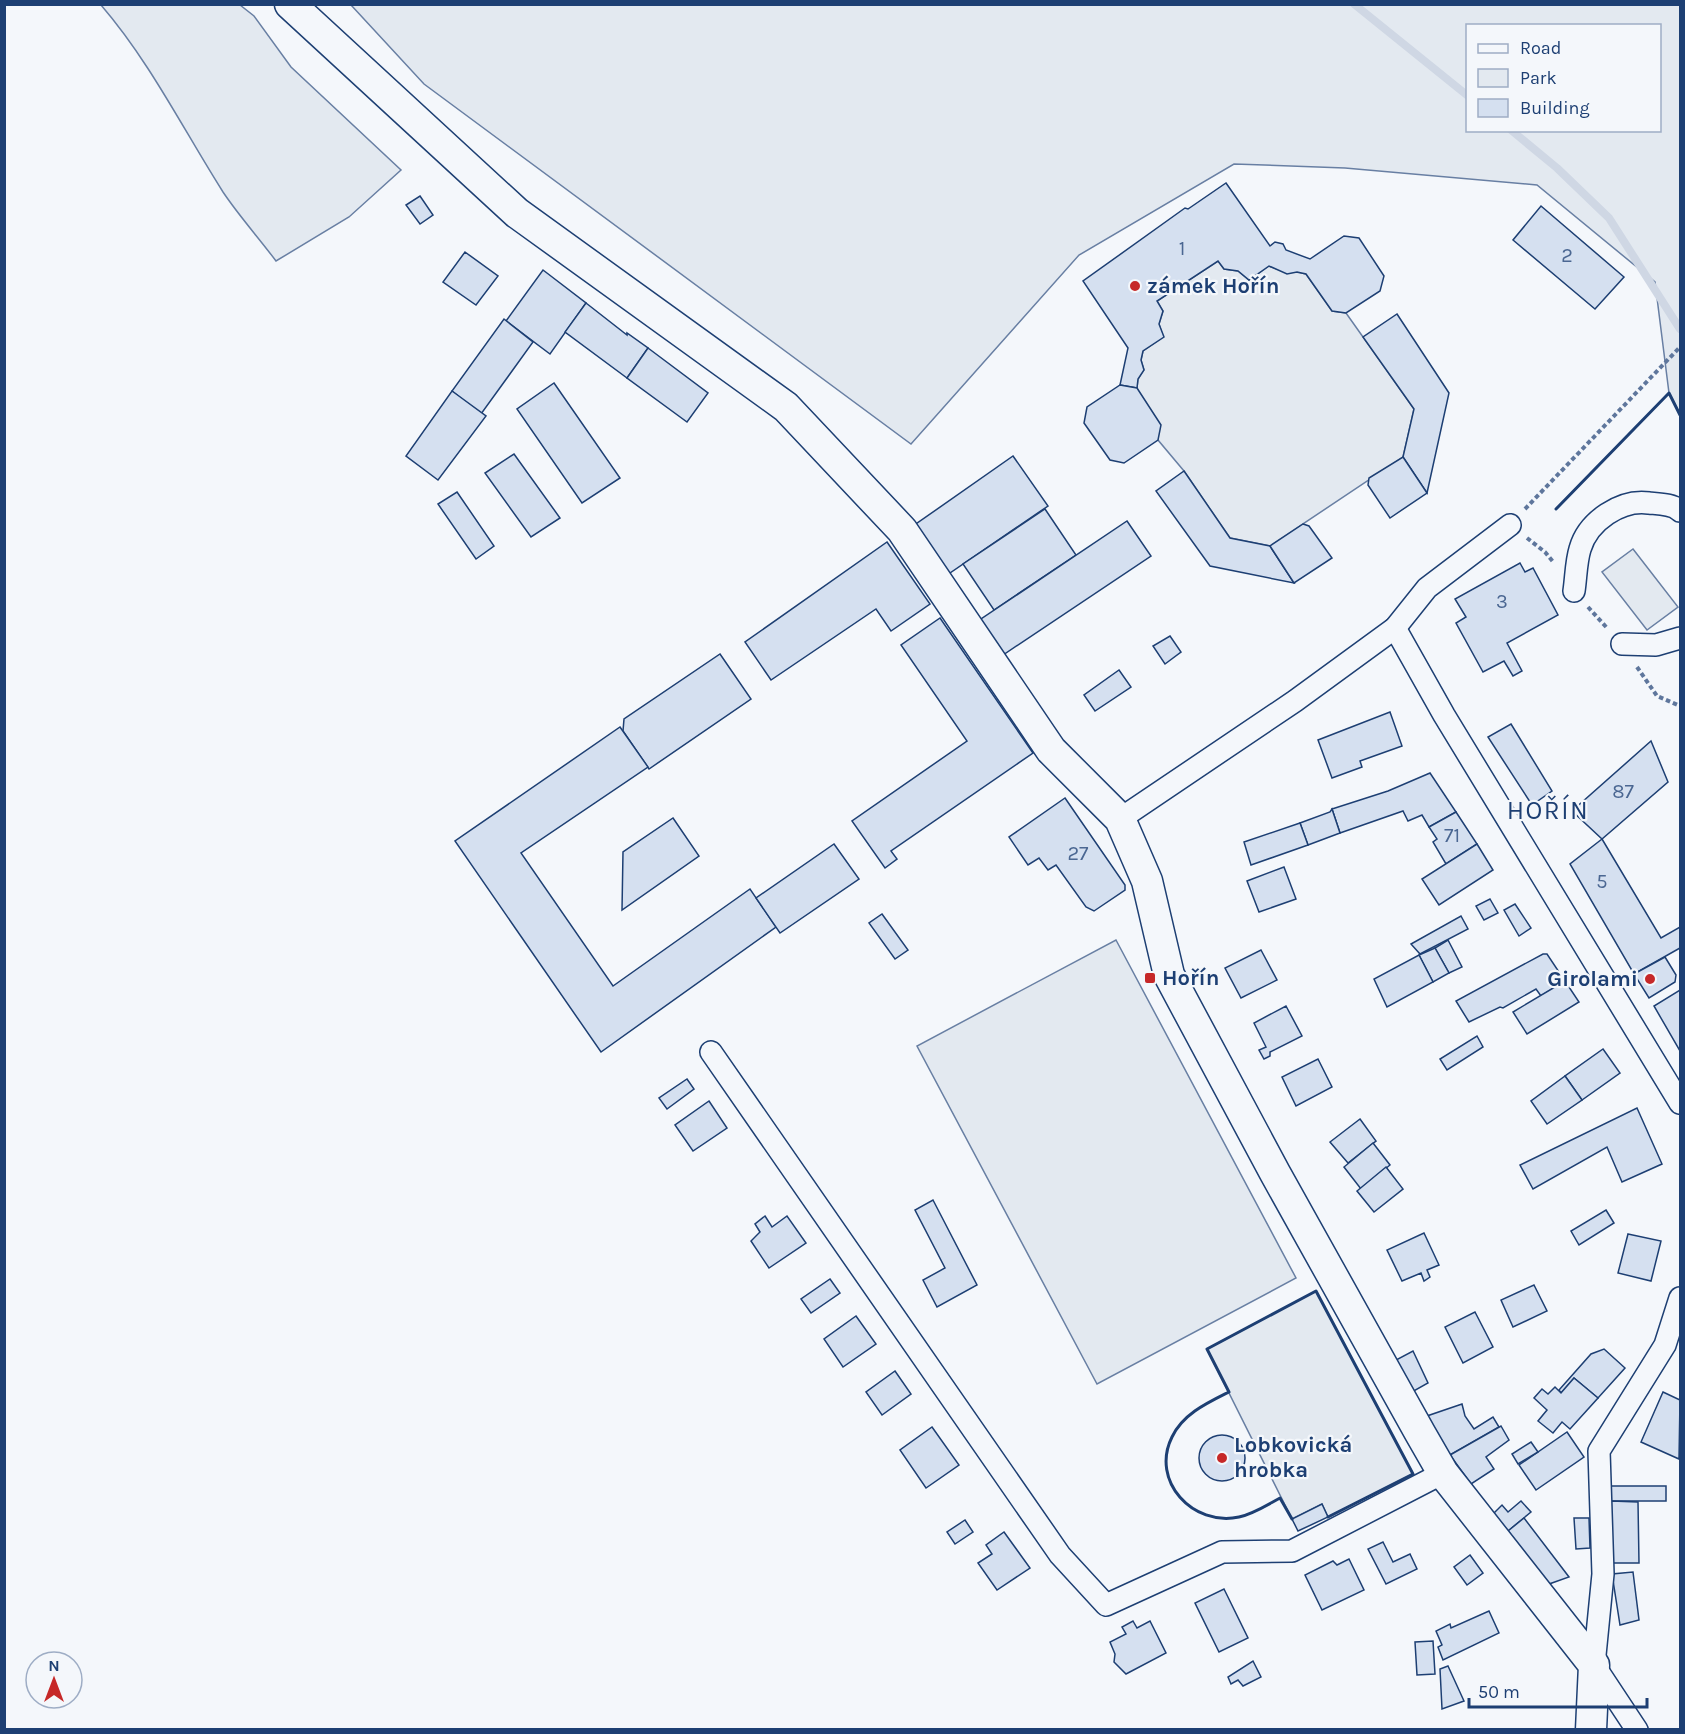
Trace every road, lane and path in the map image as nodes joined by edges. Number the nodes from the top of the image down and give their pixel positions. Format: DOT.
graph roads {
  1 [pos="290,4"];
  2 [pos="1680,347"];
  3 [pos="1680,511"];
  4 [pos="1510,525"];
  5 [pos="1574,591"];
  6 [pos="1395,628"];
  7 [pos="1680,638"];
  8 [pos="1622,644"];
  9 [pos="1680,706"];
  10 [pos="1120,819"];
  11 [pos="711,1052"];
  12 [pos="1680,1103"];
  13 [pos="1680,1298"];
  14 [pos="1443,1473"];
  15 [pos="1594,1665"];
  16 [pos="1591,1730"];
  17 [pos="1637,1730"];
  1 -- 10 [label="street"];
  2 -- 4 [label="path"];
  3 -- 5 [label="street"];
  4 -- 5 [label="path"];
  4 -- 6 [label="street"];
  5 -- 8 [label="path"];
  6 -- 10 [label="street"];
  6 -- 12 [label="street"];
  7 -- 8 [label="street"];
  8 -- 9 [label="path"];
  10 -- 14 [label="street"];
  11 -- 14 [label="street"];
  13 -- 15 [label="street"];
  14 -- 15 [label="street"];
  15 -- 16 [label="street"];
  15 -- 17 [label="street"];
}
